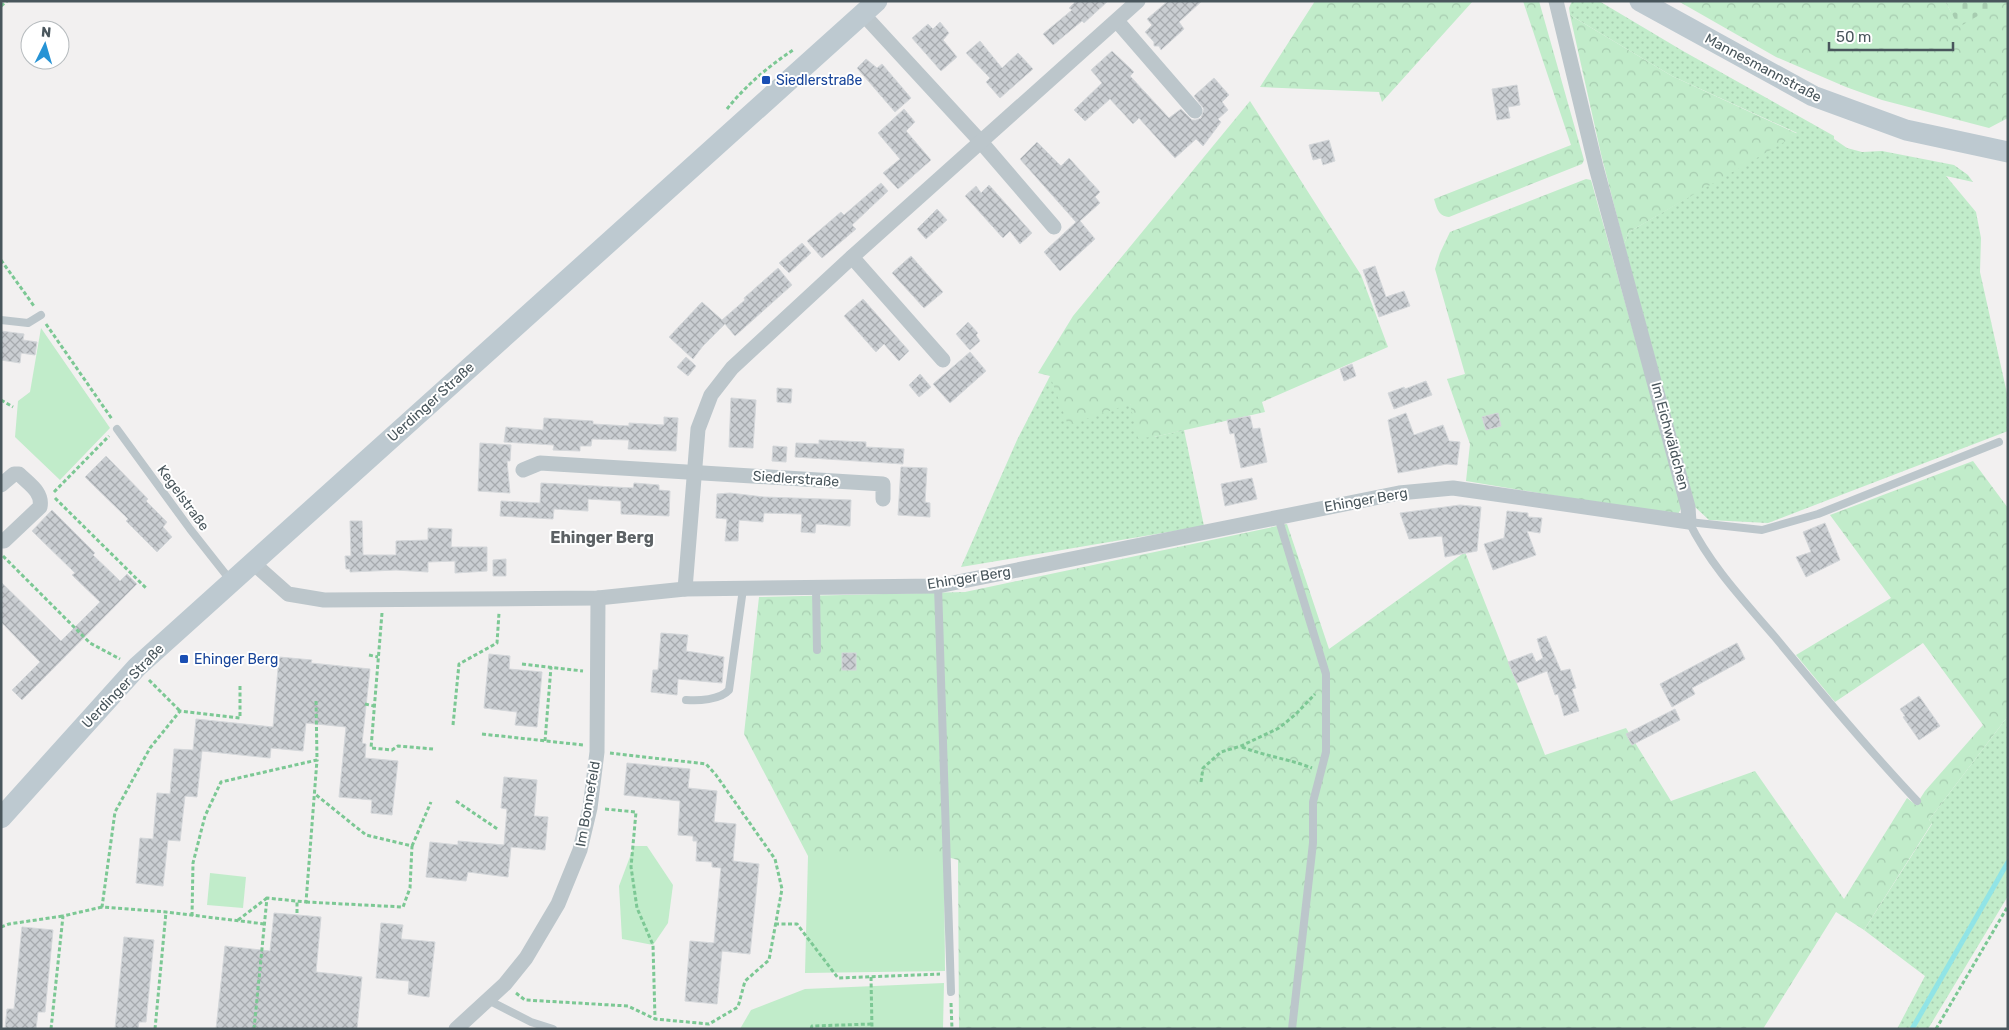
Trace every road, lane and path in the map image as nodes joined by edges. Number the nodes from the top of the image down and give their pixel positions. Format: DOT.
graph roads {
  1 [pos="7,1"];
  2 [pos="1138,1"];
  3 [pos="1556,1"];
  4 [pos="1640,1"];
  5 [pos="1,6"];
  6 [pos="870,8"];
  7 [pos="1116,21"];
  8 [pos="1195,111"];
  9 [pos="981,142"];
  10 [pos="2008,152"];
  11 [pos="1054,227"];
  12 [pos="852,257"];
  13 [pos="1,260"];
  14 [pos="40,315"];
  15 [pos="1,320"];
  16 [pos="943,360"];
  17 [pos="1,400"];
  18 [pos="13,407"];
  19 [pos="117,428"];
  20 [pos="1999,442"];
  21 [pos="523,470"];
  22 [pos="694,472"];
  23 [pos="1,485"];
  24 [pos="883,499"];
  25 [pos="1278,517"];
  26 [pos="1689,522"];
  27 [pos="1,541"];
  28 [pos="1,554"];
  29 [pos="252,562"];
  30 [pos="231,581"];
  31 [pos="938,586"];
  32 [pos="146,588"];
  33 [pos="816,588"];
  34 [pos="685,589"];
  35 [pos="743,589"];
  36 [pos="598,598"];
  37 [pos="500,599"];
  38 [pos="384,600"];
  39 [pos="817,650"];
  40 [pos="370,655"];
  41 [pos="378,656"];
  42 [pos="522,664"];
  43 [pos="137,668"];
  44 [pos="551,668"];
  45 [pos="598,672"];
  46 [pos="1326,674"];
  47 [pos="240,686"];
  48 [pos="316,699"];
  49 [pos="686,700"];
  50 [pos="365,704"];
  51 [pos="374,706"];
  52 [pos="180,711"];
  53 [pos="453,725"];
  54 [pos="482,734"];
  55 [pos="545,740"];
  56 [pos="1241,746"];
  57 [pos="433,749"];
  58 [pos="597,749"];
  59 [pos="317,760"];
  60 [pos="1320,770"];
  61 [pos="1201,782"];
  62 [pos="314,794"];
  63 [pos="1917,800"];
  64 [pos="456,801"];
  65 [pos="431,802"];
  66 [pos="590,808"];
  67 [pos="1,818"];
  68 [pos="499,830"];
  69 [pos="412,846"];
  70 [pos="267,898"];
  71 [pos="297,901"];
  72 [pos="306,902"];
  73 [pos="2008,906"];
  74 [pos="102,907"];
  75 [pos="166,912"];
  76 [pos="297,913"];
  77 [pos="63,916"];
  78 [pos="192,916"];
  79 [pos="238,921"];
  80 [pos="265,924"];
  81 [pos="776,924"];
  82 [pos="1,927"];
  83 [pos="951,974"];
  84 [pos="871,977"];
  85 [pos="505,984"];
  86 [pos="951,992"];
  87 [pos="488,1000"];
  88 [pos="655,1019"];
  89 [pos="872,1026"];
  90 [pos="51,1029"];
  91 [pos="154,1029"];
  92 [pos="254,1029"];
  93 [pos="456,1029"];
  94 [pos="553,1029"];
  95 [pos="811,1029"];
  96 [pos="952,1029"];
  97 [pos="1292,1029"];
  98 [pos="1936,1029"];
  1 -- 5 [label="path"];
  2 -- 7 [label="street"];
  3 -- 26 [label="street, Im Eichwäldchen"];
  4 -- 10 [label="main road, Mannesmannstraße"];
  6 -- 9 [label="street"];
  6 -- 29 [label="main road, Uerdinger Straße"];
  7 -- 8 [label="street"];
  7 -- 9 [label="street"];
  9 -- 11 [label="street"];
  9 -- 12 [label="street"];
  12 -- 16 [label="street"];
  12 -- 22 [label="street"];
  13 -- 14 [label="path"];
  14 -- 15 [label="lane"];
  14 -- 19 [label="path"];
  17 -- 18 [label="path"];
  19 -- 30 [label="lane, Kegelstraße"];
  19 -- 32 [label="path"];
  20 -- 26 [label="lane"];
  21 -- 22 [label="street, Siedlerstraße"];
  22 -- 24 [label="street, Siedlerstraße"];
  22 -- 34 [label="street"];
  23 -- 27 [label="street"];
  25 -- 26 [label="street, Ehinger Berg"];
  25 -- 31 [label="street, Ehinger Berg"];
  25 -- 46 [label="lane"];
  26 -- 63 [label="lane, Im Eichwäldchen"];
  28 -- 43 [label="path"];
  29 -- 30 [label="main road, Uerdinger Straße"];
  29 -- 38 [label="street, Ehinger Berg"];
  30 -- 43 [label="main road, Uerdinger Straße"];
  31 -- 33 [label="street, Ehinger Berg"];
  31 -- 83 [label="lane"];
  33 -- 35 [label="street, Ehinger Berg"];
  33 -- 39 [label="lane"];
  34 -- 35 [label="street, Ehinger Berg"];
  34 -- 36 [label="street, Ehinger Berg"];
  35 -- 49 [label="lane"];
  36 -- 37 [label="street, Ehinger Berg"];
  36 -- 45 [label="street, Im Bonnefeld"];
  37 -- 38 [label="street, Ehinger Berg"];
  37 -- 53 [label="path"];
  38 -- 41 [label="path"];
  40 -- 41 [label="path"];
  41 -- 51 [label="path"];
  42 -- 44 [label="path"];
  43 -- 52 [label="path"];
  43 -- 67 [label="main road, Uerdinger Straße"];
  44 -- 45 [label="path"];
  44 -- 55 [label="path"];
  45 -- 58 [label="street, Im Bonnefeld"];
  46 -- 56 [label="path"];
  46 -- 60 [label="lane"];
  47 -- 52 [label="path"];
  48 -- 59 [label="path"];
  50 -- 51 [label="path"];
  51 -- 57 [label="path"];
  52 -- 74 [label="path"];
  54 -- 55 [label="path"];
  55 -- 58 [label="path"];
  56 -- 60 [label="path"];
  56 -- 61 [label="path"];
  58 -- 66 [label="street, Im Bonnefeld"];
  58 -- 81 [label="path"];
  59 -- 62 [label="path"];
  59 -- 78 [label="path"];
  60 -- 97 [label="lane"];
  62 -- 69 [label="path"];
  62 -- 72 [label="path"];
  64 -- 68 [label="path"];
  65 -- 69 [label="path"];
  66 -- 85 [label="street, Im Bonnefeld"];
  66 -- 88 [label="path"];
  69 -- 72 [label="path"];
  70 -- 71 [label="path"];
  70 -- 79 [label="path"];
  70 -- 80 [label="path"];
  71 -- 72 [label="path"];
  71 -- 76 [label="path"];
  73 -- 98 [label="path"];
  74 -- 75 [label="path"];
  74 -- 77 [label="path"];
  75 -- 78 [label="path"];
  75 -- 91 [label="path"];
  77 -- 82 [label="path"];
  77 -- 90 [label="path"];
  78 -- 79 [label="path"];
  79 -- 80 [label="path"];
  80 -- 92 [label="path"];
  81 -- 84 [label="path"];
  81 -- 88 [label="path"];
  83 -- 84 [label="path"];
  83 -- 86 [label="lane"];
  84 -- 89 [label="path"];
  85 -- 87 [label="street, Im Bonnefeld"];
  85 -- 88 [label="path"];
  86 -- 96 [label="path"];
  87 -- 93 [label="street, Im Bonnefeld"];
  87 -- 94 [label="lane"];
  89 -- 95 [label="path"];
}
